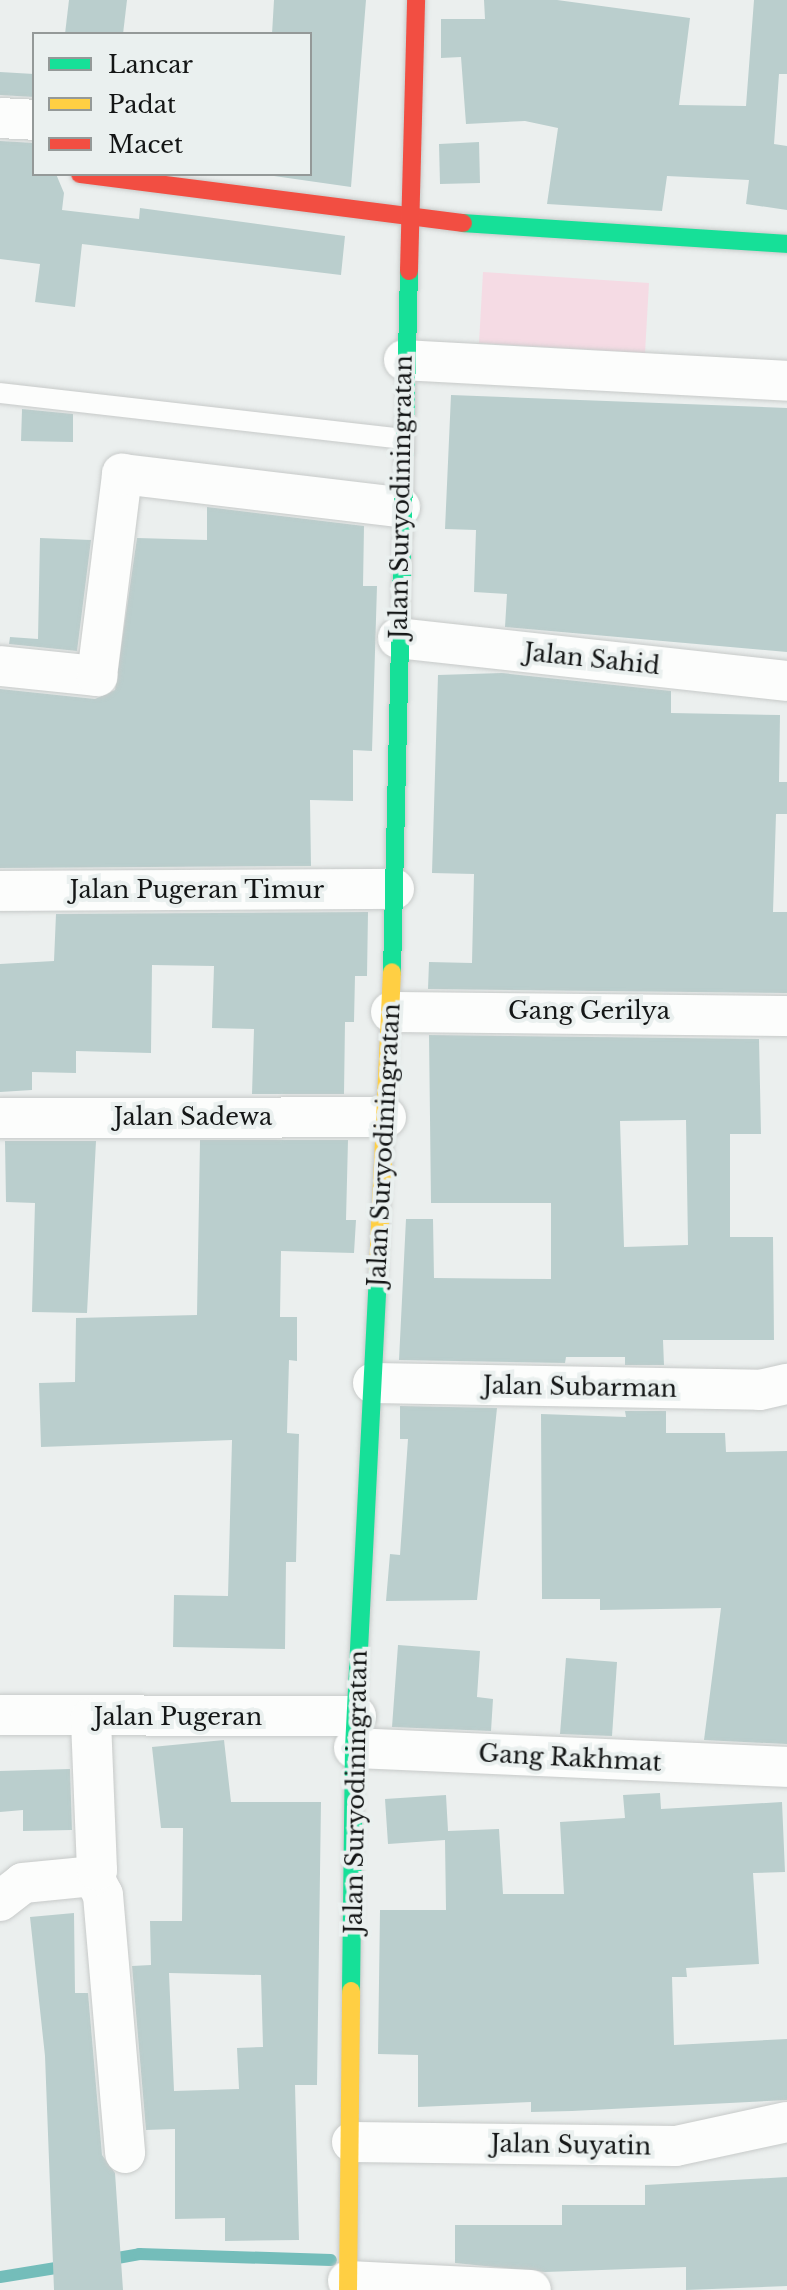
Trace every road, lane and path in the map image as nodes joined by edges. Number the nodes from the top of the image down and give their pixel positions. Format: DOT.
graph roads {
  1 [pos="416,0"];
  2 [pos="0,118"];
  3 [pos="32,120"];
  4 [pos="94,176"];
  5 [pos="408,220"];
  6 [pos="787,244"];
  7 [pos="404,360"];
  8 [pos="787,381"];
  9 [pos="0,393"];
  10 [pos="402,439"];
  11 [pos="400,507"];
  12 [pos="398,638"];
  13 [pos="0,666"];
  14 [pos="787,681"];
  15 [pos="394,889"];
  16 [pos="0,891"];
  17 [pos="391,1012"];
  18 [pos="787,1016"];
  19 [pos="386,1117"];
  20 [pos="0,1118"];
  21 [pos="373,1383"];
  22 [pos="787,1384"];
  23 [pos="0,1715"];
  24 [pos="91,1718"];
  25 [pos="355,1732"];
  26 [pos="787,1767"];
  27 [pos="93,1876"];
  28 [pos="0,1901"];
  29 [pos="787,2122"];
  30 [pos="352,2142"];
  31 [pos="125,2153"];
  32 [pos="348,2286"];
  33 [pos="531,2290"];
  1 -- 5 [label="street, Jalan Suryodiningratan"];
  2 -- 3 [label="street"];
  4 -- 5 [label="street"];
  5 -- 6 [label="street"];
  5 -- 7 [label="street, Jalan Suryodiningratan"];
  7 -- 8 [label="street"];
  7 -- 10 [label="street, Jalan Suryodiningratan"];
  9 -- 10 [label="lane"];
  10 -- 11 [label="street, Jalan Suryodiningratan"];
  11 -- 12 [label="street, Jalan Suryodiningratan"];
  11 -- 13 [label="street"];
  12 -- 14 [label="street, Jalan Sahid"];
  12 -- 15 [label="street, Jalan Suryodiningratan"];
  15 -- 16 [label="street, Jalan Pugeran Timur"];
  15 -- 17 [label="street, Jalan Suryodiningratan"];
  17 -- 18 [label="street, Gang Gerilya"];
  17 -- 19 [label="street, Jalan Suryodiningratan"];
  19 -- 20 [label="street, Jalan Sadewa"];
  19 -- 21 [label="street, Jalan Suryodiningratan"];
  21 -- 22 [label="street, Jalan Subarman"];
  21 -- 25 [label="street, Jalan Suryodiningratan"];
  23 -- 24 [label="street, Jalan Pugeran"];
  24 -- 25 [label="street, Jalan Pugeran"];
  24 -- 27 [label="street"];
  25 -- 26 [label="street, Gang Rakhmat"];
  25 -- 30 [label="street, Jalan Suryodiningratan"];
  27 -- 28 [label="street"];
  27 -- 31 [label="street"];
  29 -- 30 [label="street, Jalan Suyatin"];
  30 -- 32 [label="street, Jalan Suryodiningratan"];
  32 -- 33 [label="street"];
}
